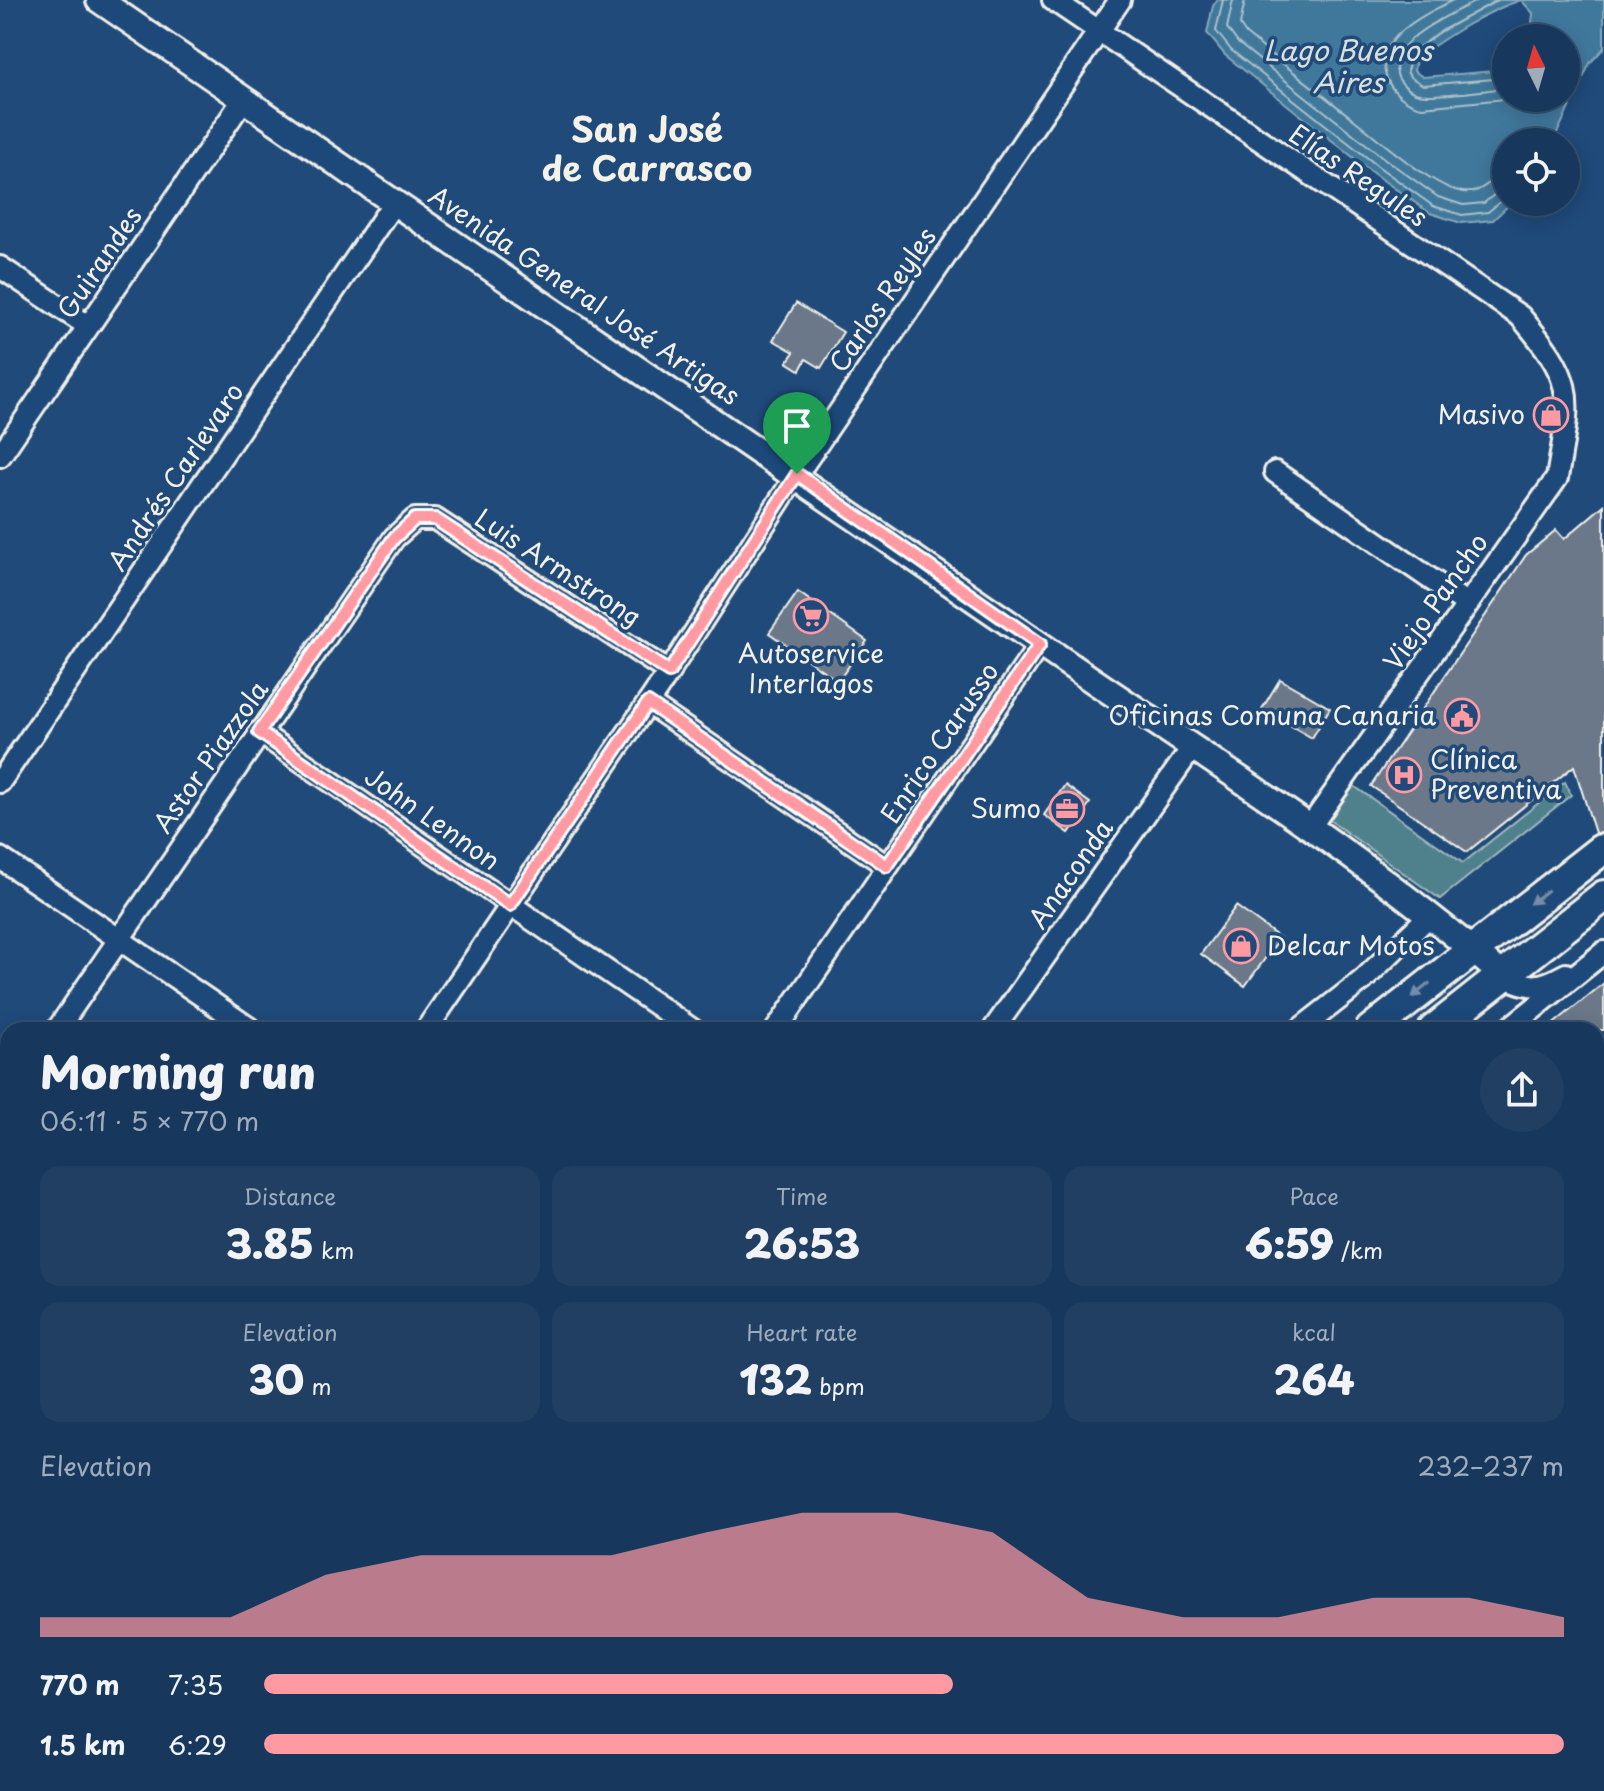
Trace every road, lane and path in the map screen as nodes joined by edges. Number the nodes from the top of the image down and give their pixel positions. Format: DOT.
graph roads {
  1 [pos="99,0"];
  2 [pos="1053,0"];
  3 [pos="1120,0"];
  4 [pos="1097,30"];
  5 [pos="243,100"];
  6 [pos="395,201"];
  7 [pos="0,267"];
  8 [pos="88,326"];
  9 [pos="1567,392"];
  10 [pos="0,456"];
  11 [pos="1275,472"];
  12 [pos="797,474"];
  13 [pos="415,519"];
  14 [pos="1467,604"];
  15 [pos="1040,644"];
  16 [pos="669,672"];
  17 [pos="648,703"];
  18 [pos="259,732"];
  19 [pos="1192,748"];
  20 [pos="0,782"];
  21 [pos="1310,827"];
  22 [pos="1601,850"];
  23 [pos="0,858"];
  24 [pos="887,866"];
  25 [pos="1604,896"];
  26 [pos="510,905"];
  27 [pos="1429,916"];
  28 [pos="118,939"];
  29 [pos="1472,949"];
  30 [pos="1601,954"];
  31 [pos="1503,976"];
  32 [pos="62,1022"];
  33 [pos="240,1022"];
  34 [pos="431,1022"];
  35 [pos="681,1022"];
  36 [pos="781,1022"];
  37 [pos="999,1022"];
  38 [pos="1309,1022"];
  39 [pos="1381,1022"];
  40 [pos="1444,1022"];
  41 [pos="1517,1022"];
  1 -- 5 [label="street, Avenida General José Artigas"];
  2 -- 4 [label="street, Elías Regules"];
  3 -- 4 [label="street, Carlos Reyles"];
  4 -- 9 [label="street, Elías Regules"];
  4 -- 12 [label="street, Carlos Reyles"];
  5 -- 6 [label="street, Avenida General José Artigas"];
  5 -- 8 [label="street, Guirandes"];
  6 -- 12 [label="street, Avenida General José Artigas"];
  6 -- 20 [label="street, Andrés Carlevaro"];
  7 -- 8 [label="street"];
  8 -- 10 [label="street, Guirandes"];
  9 -- 14 [label="street, Viejo Pancho"];
  11 -- 14 [label="street"];
  12 -- 15 [label="street, Avenida General José Artigas"];
  12 -- 16 [label="street, Carlos Reyles"];
  13 -- 16 [label="street, Luis Armstrong"];
  13 -- 18 [label="street, Astor Piazzola"];
  14 -- 21 [label="street, Viejo Pancho"];
  15 -- 19 [label="street, Avenida General José Artigas"];
  15 -- 24 [label="street, Enrico Carusso"];
  16 -- 17 [label="street, Carlos Reyles"];
  17 -- 24 [label="street"];
  17 -- 26 [label="street, Carlos Reyles"];
  18 -- 26 [label="street, John Lennon"];
  18 -- 28 [label="street, Astor Piazzola"];
  19 -- 21 [label="street, Avenida General José Artigas"];
  19 -- 37 [label="street, Anaconda"];
  21 -- 27 [label="street, Avenida General José Artigas"];
  22 -- 29 [label="main road, one-way"];
  23 -- 28 [label="street"];
  24 -- 36 [label="street, Enrico Carusso"];
  25 -- 31 [label="main road"];
  26 -- 34 [label="street, Carlos Reyles"];
  26 -- 35 [label="street, John Lennon"];
  27 -- 29 [label="street, Avenida General José Artigas"];
  27 -- 38 [label="street"];
  28 -- 32 [label="street, Astor Piazzola"];
  28 -- 33 [label="street"];
  29 -- 31 [label="street, Avenida General José Artigas"];
  29 -- 39 [label="main road, one-way"];
  30 -- 31 [label="street"];
  30 -- 41 [label="street"];
  31 -- 40 [label="main road"];
}
